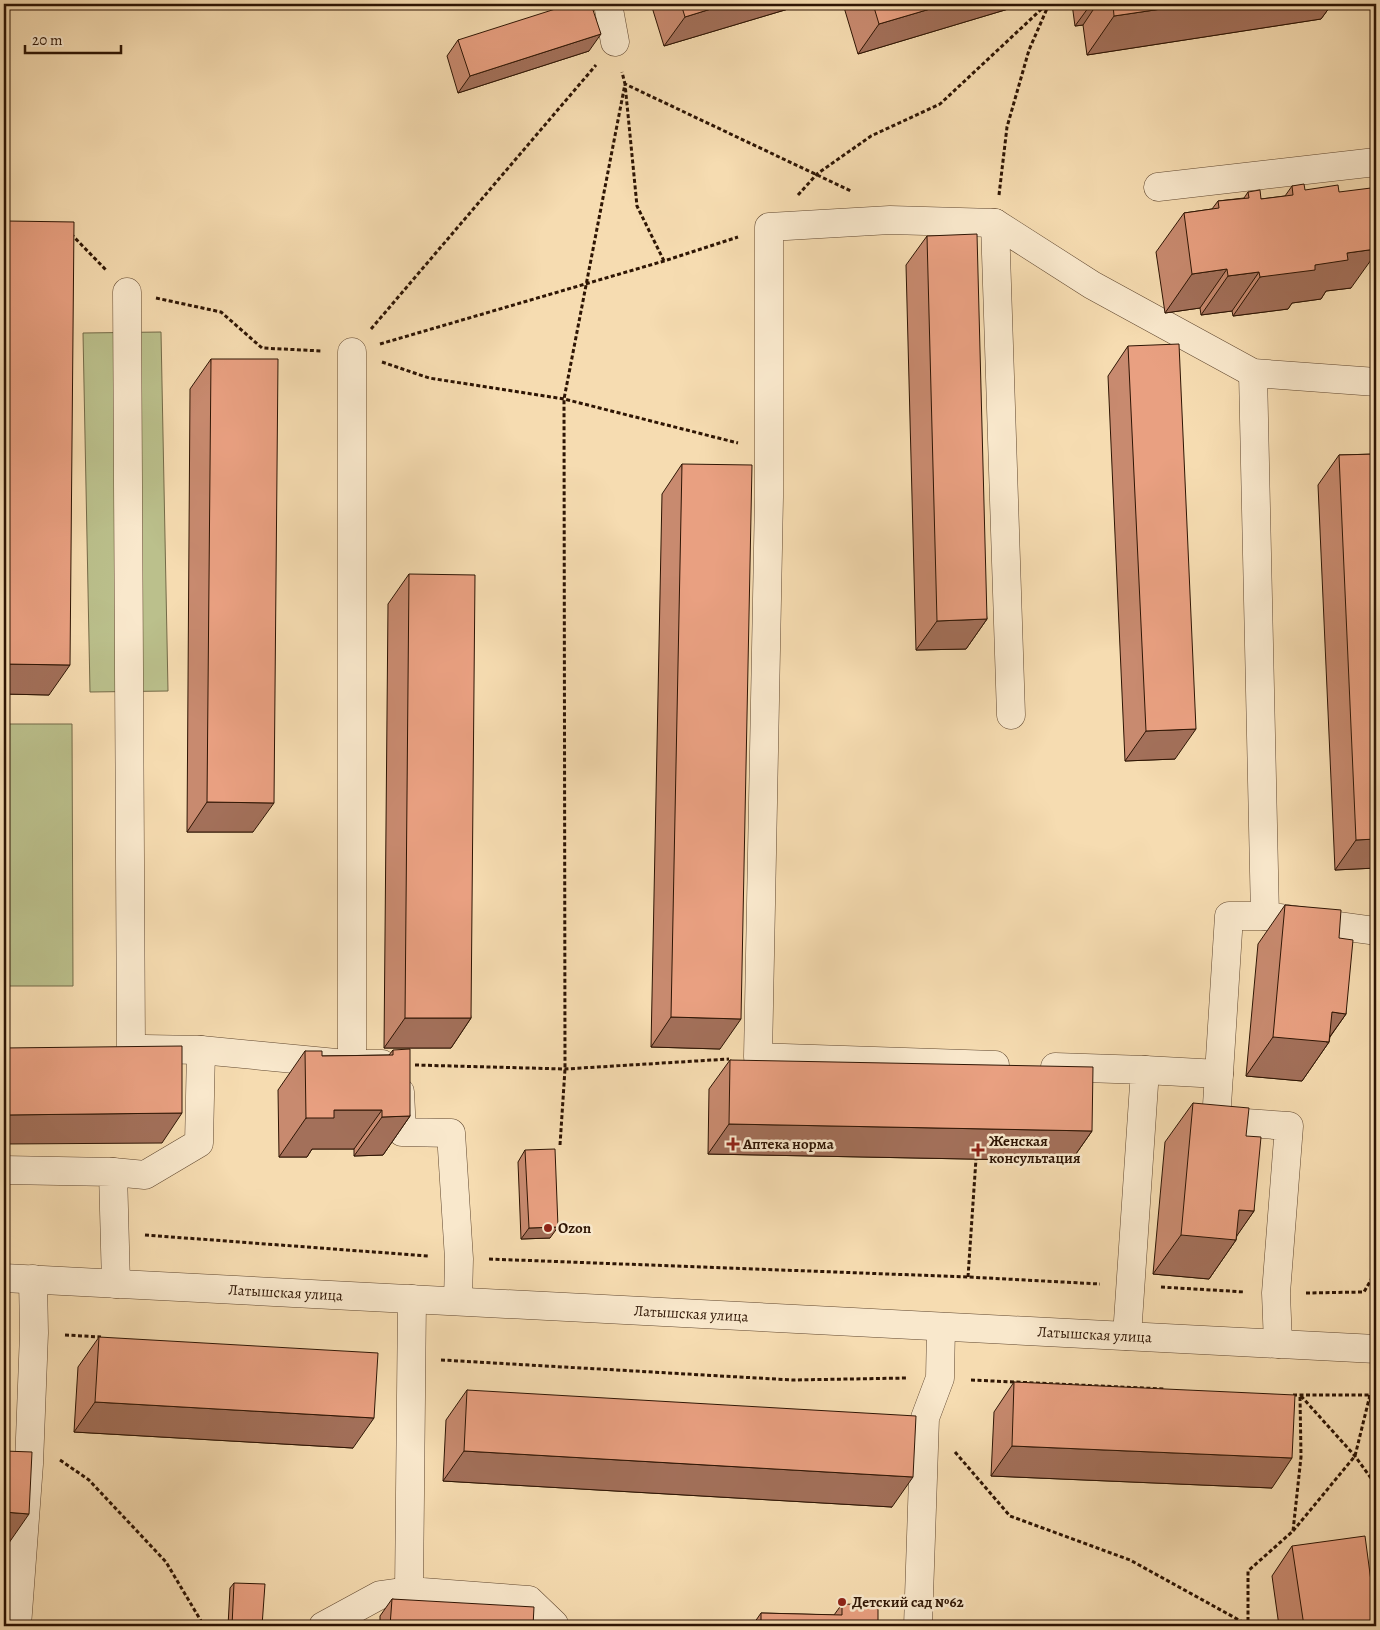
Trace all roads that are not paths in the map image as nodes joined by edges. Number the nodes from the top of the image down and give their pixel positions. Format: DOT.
graph roads {
  1 [pos="608,4"];
  2 [pos="616,42"];
  3 [pos="1376,162"];
  4 [pos="1158,187"];
  5 [pos="995,223"];
  6 [pos="127,292"];
  7 [pos="352,352"];
  8 [pos="1253,372"];
  9 [pos="1376,382"];
  10 [pos="1011,715"];
  11 [pos="1266,916"];
  12 [pos="1376,931"];
  13 [pos="102,1049"];
  14 [pos="131,1049"];
  15 [pos="200,1050"];
  16 [pos="352,1064"];
  17 [pos="1145,1070"];
  18 [pos="1219,1074"];
  19 [pos="4,1170"];
  20 [pos="113,1172"];
  21 [pos="4,1278"];
  22 [pos="32,1280"];
  23 [pos="116,1284"];
  24 [pos="412,1299"];
  25 [pos="458,1302"];
  26 [pos="941,1327"];
  27 [pos="1127,1336"];
  28 [pos="1278,1344"];
  29 [pos="1376,1349"];
  30 [pos="409,1590"];
  31 [pos="19,1626"];
  32 [pos="323,1626"];
  33 [pos="554,1626"];
  34 [pos="918,1626"];
  1 -- 2 [label="street"];
  3 -- 4 [label="street"];
  5 -- 8 [label="street"];
  5 -- 10 [label="street"];
  5 -- 17 [label="street"];
  6 -- 14 [label="street"];
  7 -- 16 [label="street"];
  8 -- 9 [label="street"];
  8 -- 11 [label="street"];
  11 -- 12 [label="street"];
  11 -- 18 [label="street"];
  13 -- 14 [label="street"];
  14 -- 15 [label="street"];
  15 -- 16 [label="street"];
  15 -- 20 [label="street"];
  16 -- 25 [label="street"];
  17 -- 18 [label="street"];
  17 -- 27 [label="street"];
  18 -- 28 [label="street"];
  19 -- 20 [label="street"];
  20 -- 23 [label="street"];
  21 -- 22 [label="street, Латышская улица"];
  22 -- 23 [label="street, Латышская улица"];
  22 -- 31 [label="street"];
  23 -- 24 [label="street, Латышская улица"];
  24 -- 25 [label="street, Латышская улица"];
  24 -- 30 [label="street"];
  25 -- 26 [label="street, Латышская улица"];
  26 -- 27 [label="street, Латышская улица"];
  26 -- 34 [label="street"];
  27 -- 28 [label="street, Латышская улица"];
  28 -- 29 [label="street, Латышская улица"];
  30 -- 32 [label="street"];
  30 -- 33 [label="street"];
}
